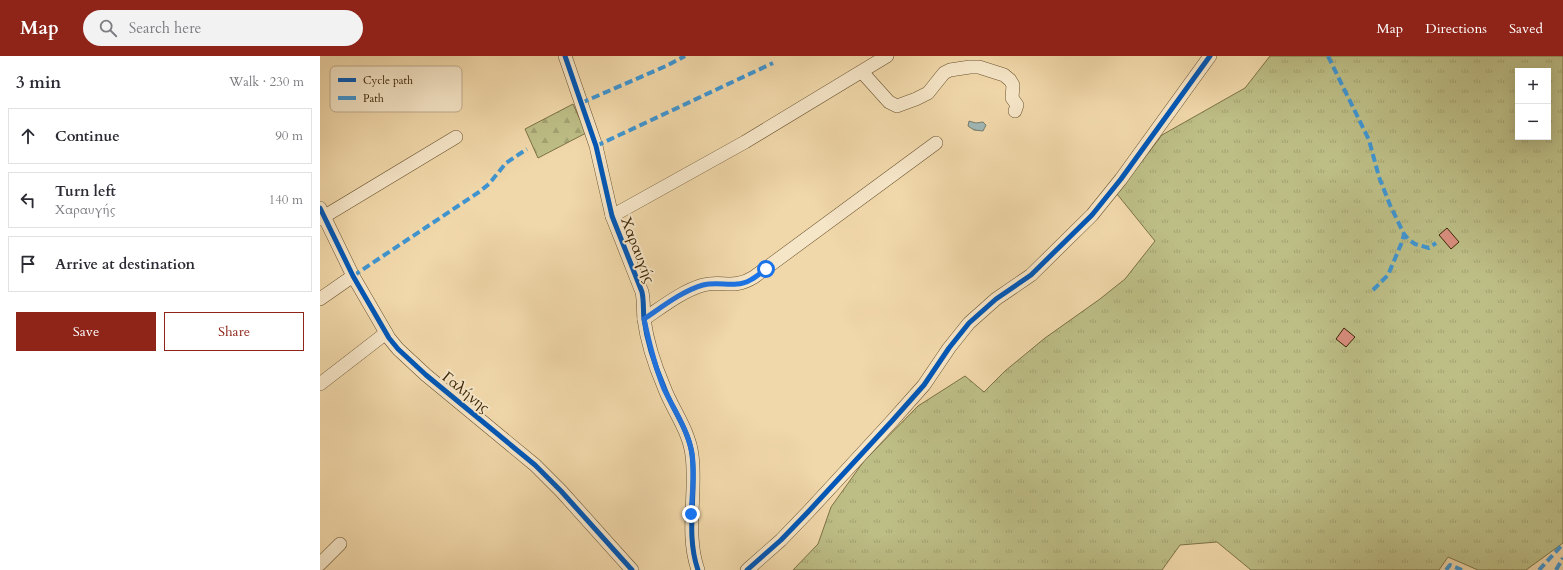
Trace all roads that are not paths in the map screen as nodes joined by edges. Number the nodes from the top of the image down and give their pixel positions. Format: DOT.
graph roads {
  1 [pos="564,56"];
  2 [pos="887,56"];
  3 [pos="1210,56"];
  4 [pos="862,72"];
  5 [pos="1015,111"];
  6 [pos="456,137"];
  7 [pos="936,143"];
  8 [pos="321,214"];
  9 [pos="612,216"];
  10 [pos="353,276"];
  11 [pos="320,299"];
  12 [pos="644,319"];
  13 [pos="386,333"];
  14 [pos="320,384"];
  15 [pos="340,544"];
  16 [pos="320,564"];
  17 [pos="632,570"];
  18 [pos="698,570"];
  19 [pos="747,570"];
  1 -- 9 [label="street, Χαραυγής"];
  2 -- 4 [label="street"];
  3 -- 19 [label="street"];
  4 -- 5 [label="street"];
  4 -- 9 [label="street"];
  6 -- 8 [label="street"];
  7 -- 12 [label="street"];
  8 -- 10 [label="street, Γαλήνης"];
  9 -- 12 [label="street, Χαραυγής"];
  10 -- 11 [label="street"];
  10 -- 13 [label="street, Γαλήνης"];
  12 -- 18 [label="street, Χαραυγής"];
  13 -- 14 [label="street"];
  13 -- 17 [label="street, Γαλήνης"];
  15 -- 16 [label="street"];
}
